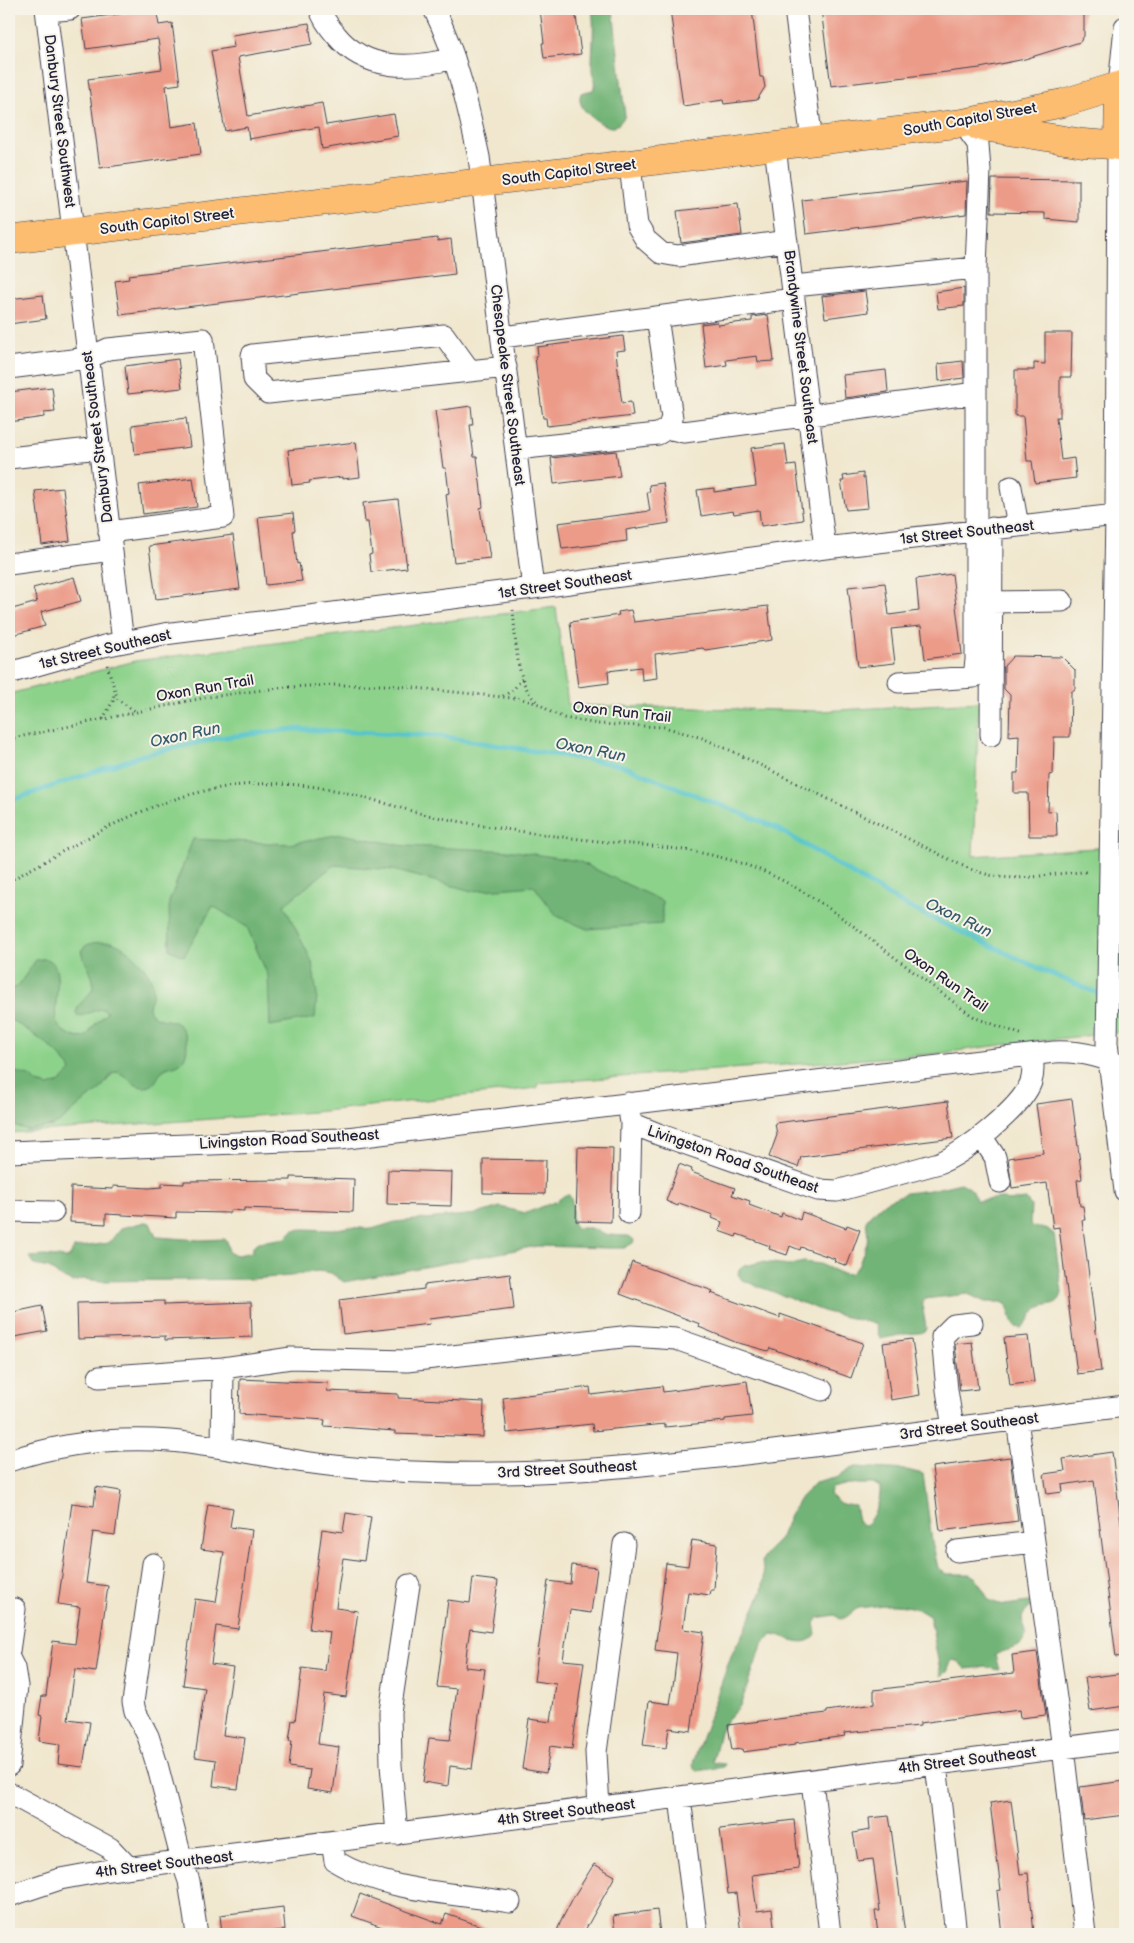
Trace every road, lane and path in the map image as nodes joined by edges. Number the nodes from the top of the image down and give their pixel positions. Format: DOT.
graph roads {
  1 [pos="70,9"];
  2 [pos="320,9"];
  3 [pos="434,9"];
  4 [pos="795,9"];
  5 [pos="47,10"];
  6 [pos="1125,27"];
  7 [pos="454,58"];
  8 [pos="1122,85"];
  9 [pos="963,123"];
  10 [pos="812,142"];
  11 [pos="775,146"];
  12 [pos="1122,146"];
  13 [pos="630,165"];
  14 [pos="482,182"];
  15 [pos="74,232"];
  16 [pos="9,240"];
  17 [pos="788,241"];
  18 [pos="976,268"];
  19 [pos="794,293"];
  20 [pos="657,316"];
  21 [pos="502,336"];
  22 [pos="88,358"];
  23 [pos="506,367"];
  24 [pos="9,368"];
  25 [pos="470,371"];
  26 [pos="976,393"];
  27 [pos="808,415"];
  28 [pos="668,428"];
  29 [pos="99,448"];
  30 [pos="516,449"];
  31 [pos="9,458"];
  32 [pos="1011,487"];
  33 [pos="1121,514"];
  34 [pos="1018,526"];
  35 [pos="983,530"];
  36 [pos="110,541"];
  37 [pos="825,548"];
  38 [pos="9,564"];
  39 [pos="534,588"];
  40 [pos="1062,601"];
  41 [pos="991,602"];
  42 [pos="513,610"];
  43 [pos="123,642"];
  44 [pos="107,665"];
  45 [pos="9,673"];
  46 [pos="522,679"];
  47 [pos="899,682"];
  48 [pos="115,693"];
  49 [pos="502,697"];
  50 [pos="539,704"];
  51 [pos="136,712"];
  52 [pos="103,719"];
  53 [pos="991,735"];
  54 [pos="9,739"];
  55 [pos="1089,872"];
  56 [pos="9,881"];
  57 [pos="1028,1045"];
  58 [pos="1117,1064"];
  59 [pos="630,1113"];
  60 [pos="980,1136"];
  61 [pos="9,1152"];
  62 [pos="1000,1182"];
  63 [pos="1125,1191"];
  64 [pos="9,1211"];
  65 [pos="53,1212"];
  66 [pos="629,1213"];
  67 [pos="972,1323"];
  68 [pos="223,1368"];
  69 [pos="100,1377"];
  70 [pos="822,1390"];
  71 [pos="1125,1406"];
  72 [pos="1017,1420"];
  73 [pos="953,1428"];
  74 [pos="222,1448"];
  75 [pos="9,1461"];
  76 [pos="1034,1542"];
  77 [pos="624,1544"];
  78 [pos="957,1551"];
  79 [pos="154,1564"];
  80 [pos="409,1585"];
  81 [pos="15,1609"];
  82 [pos="9,1651"];
  83 [pos="9,1658"];
  84 [pos="1125,1740"];
  85 [pos="1063,1748"];
  86 [pos="936,1764"];
  87 [pos="9,1765"];
  88 [pos="812,1781"];
  89 [pos="9,1793"];
  90 [pos="680,1798"];
  91 [pos="600,1808"];
  92 [pos="397,1834"];
  93 [pos="332,1842"];
  94 [pos="182,1862"];
  95 [pos="128,1867"];
  96 [pos="9,1896"];
  97 [pos="510,1902"];
  98 [pos="197,1934"];
  99 [pos="696,1934"];
  100 [pos="830,1934"];
  101 [pos="956,1934"];
  102 [pos="1086,1934"];
  1 -- 5 [label="street"];
  2 -- 7 [label="street"];
  3 -- 7 [label="street, Chesapeake Street Southeast"];
  4 -- 10 [label="street"];
  5 -- 15 [label="street, Danbury Street Southwest"];
  6 -- 8 [label="street"];
  7 -- 14 [label="street, Chesapeake Street Southeast"];
  8 -- 9 [label="main road, South Capitol Street"];
  8 -- 12 [label="main road"];
  9 -- 10 [label="main road, South Capitol Street"];
  9 -- 12 [label="main road"];
  9 -- 18 [label="street"];
  10 -- 11 [label="main road, South Capitol Street"];
  11 -- 13 [label="main road, South Capitol Street"];
  11 -- 17 [label="street, Brandywine Street Southeast"];
  12 -- 33 [label="street"];
  13 -- 14 [label="main road, South Capitol Street"];
  13 -- 17 [label="street"];
  14 -- 15 [label="main road, South Capitol Street"];
  14 -- 21 [label="street, Chesapeake Street Southeast"];
  15 -- 16 [label="main road, South Capitol Street"];
  15 -- 22 [label="street, Danbury Street Southeast"];
  17 -- 19 [label="street, Brandywine Street Southeast"];
  18 -- 19 [label="street"];
  18 -- 26 [label="street"];
  19 -- 20 [label="street"];
  19 -- 27 [label="street, Brandywine Street Southeast"];
  20 -- 21 [label="street"];
  20 -- 28 [label="street"];
  21 -- 23 [label="street, Chesapeake Street Southeast"];
  22 -- 24 [label="street"];
  22 -- 29 [label="street, Danbury Street Southeast"];
  22 -- 36 [label="street"];
  23 -- 25 [label="street"];
  23 -- 30 [label="street, Chesapeake Street Southeast"];
  25 -- 25 [label="street"];
  26 -- 27 [label="street"];
  26 -- 35 [label="street"];
  27 -- 28 [label="street"];
  27 -- 37 [label="street, Brandywine Street Southeast"];
  28 -- 30 [label="street"];
  29 -- 31 [label="street"];
  29 -- 36 [label="street, Danbury Street Southeast"];
  30 -- 39 [label="street, Chesapeake Street Southeast"];
  32 -- 34 [label="street"];
  33 -- 34 [label="street, 1st Street Southeast"];
  33 -- 58 [label="street"];
  34 -- 35 [label="street, 1st Street Southeast"];
  35 -- 37 [label="street, 1st Street Southeast"];
  35 -- 41 [label="street"];
  35 -- 47 [label="street"];
  36 -- 38 [label="street"];
  36 -- 43 [label="street, Danbury Street Southeast"];
  37 -- 39 [label="street, 1st Street Southeast"];
  39 -- 43 [label="street, 1st Street Southeast"];
  40 -- 41 [label="street"];
  41 -- 53 [label="street"];
  42 -- 46 [label="path"];
  43 -- 45 [label="street, 1st Street Southeast"];
  44 -- 48 [label="path"];
  46 -- 49 [label="path"];
  46 -- 50 [label="path"];
  48 -- 51 [label="path"];
  48 -- 52 [label="path"];
  49 -- 50 [label="path, Oxon Run Trail"];
  49 -- 51 [label="path, Oxon Run Trail"];
  50 -- 55 [label="path, Oxon Run Trail"];
  51 -- 52 [label="path, Oxon Run Trail"];
  52 -- 54 [label="path, Oxon Run Trail"];
  56 -- 57 [label="path, Oxon Run Trail"];
  57 -- 58 [label="street, Livingston Road Southeast"];
  57 -- 59 [label="street, Livingston Road Southeast"];
  57 -- 60 [label="street, Livingston Road Southeast"];
  58 -- 63 [label="street"];
  59 -- 60 [label="street, Livingston Road Southeast"];
  59 -- 61 [label="street, Livingston Road Southeast"];
  59 -- 66 [label="street"];
  60 -- 62 [label="street"];
  64 -- 65 [label="street"];
  67 -- 73 [label="street"];
  68 -- 69 [label="street"];
  68 -- 70 [label="street"];
  68 -- 74 [label="street"];
  71 -- 72 [label="street, 3rd Street Southeast"];
  72 -- 73 [label="street, 3rd Street Southeast"];
  72 -- 76 [label="street"];
  73 -- 74 [label="street, 3rd Street Southeast"];
  74 -- 75 [label="street, 3rd Street Southeast"];
  76 -- 78 [label="street"];
  76 -- 85 [label="street"];
  77 -- 91 [label="street"];
  79 -- 94 [label="street"];
  80 -- 92 [label="street"];
  81 -- 82 [label="street"];
  83 -- 87 [label="street"];
  84 -- 85 [label="street, 4th Street Southeast"];
  85 -- 86 [label="street, 4th Street Southeast"];
  85 -- 102 [label="street"];
  86 -- 88 [label="street, 4th Street Southeast"];
  86 -- 101 [label="street"];
  88 -- 90 [label="street, 4th Street Southeast"];
  88 -- 100 [label="street"];
  89 -- 95 [label="street"];
  90 -- 91 [label="street, 4th Street Southeast"];
  90 -- 99 [label="street"];
  91 -- 92 [label="street, 4th Street Southeast"];
  92 -- 93 [label="street, 4th Street Southeast"];
  93 -- 94 [label="street, 4th Street Southeast"];
  93 -- 97 [label="street"];
  94 -- 95 [label="street, 4th Street Southeast"];
  94 -- 98 [label="street"];
  95 -- 96 [label="street, 4th Street Southeast"];
}
